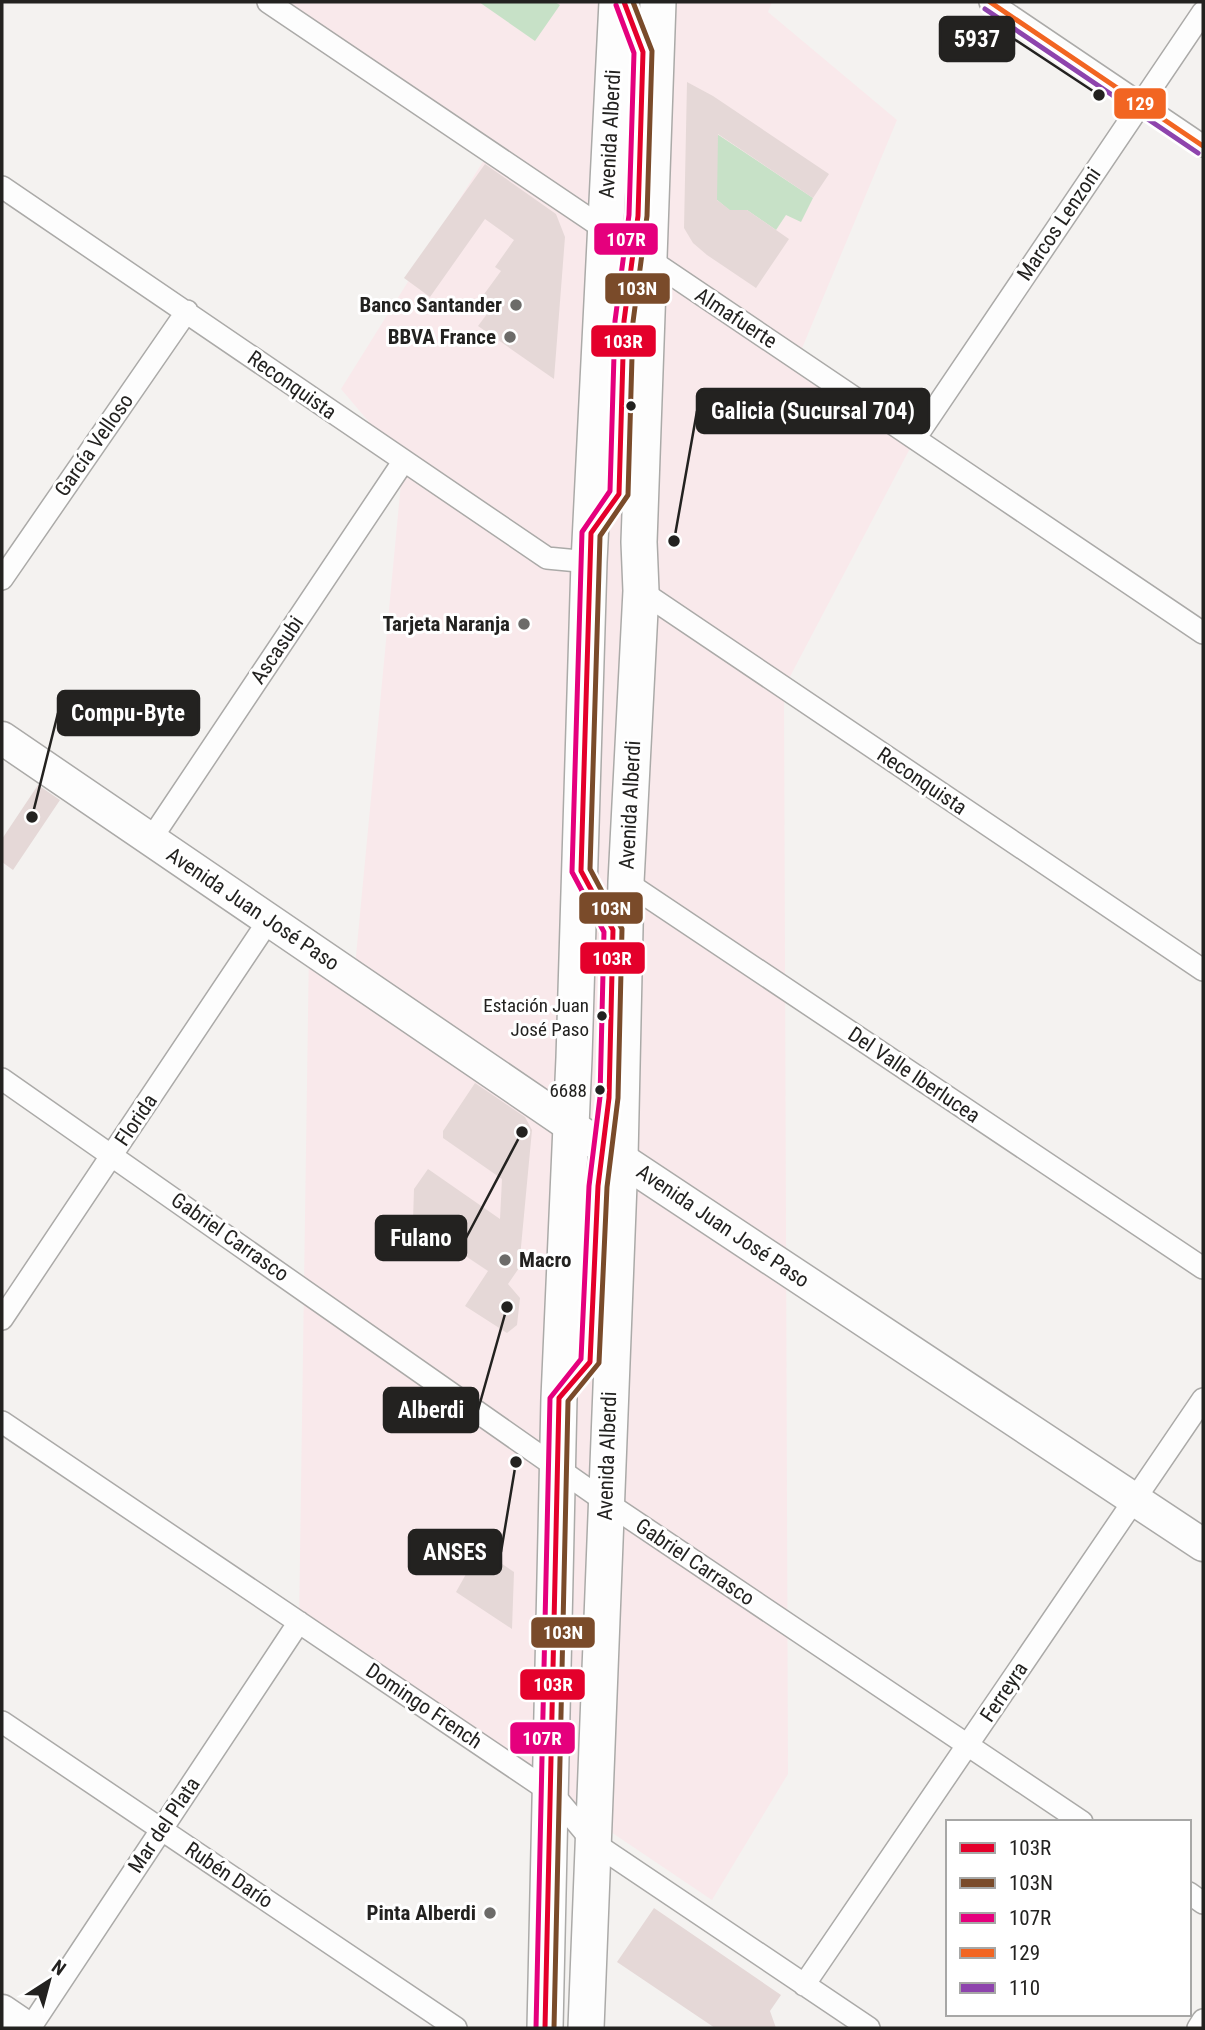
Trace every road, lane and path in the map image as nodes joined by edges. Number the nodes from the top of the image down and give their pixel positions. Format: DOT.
graph roads {
  1 [pos="268,2"];
  2 [pos="617,2"];
  3 [pos="658,2"];
  4 [pos="990,2"];
  5 [pos="1203,12"];
  6 [pos="1141,103"];
  7 [pos="1203,146"];
  8 [pos="2,187"];
  9 [pos="606,231"];
  10 [pos="650,261"];
  11 [pos="187,311"];
  12 [pos="916,437"];
  13 [pos="403,462"];
  14 [pos="589,562"];
  15 [pos="2,579"];
  16 [pos="641,591"];
  17 [pos="1203,633"];
  18 [pos="2,737"];
  19 [pos="151,839"];
  20 [pos="626,882"];
  21 [pos="269,920"];
  22 [pos="1203,970"];
  23 [pos="2,1079"];
  24 [pos="571,1126"];
  25 [pos="113,1154"];
  26 [pos="620,1158"];
  27 [pos="1203,1268"];
  28 [pos="2,1320"];
  29 [pos="1203,1399"];
  30 [pos="2,1422"];
  31 [pos="557,1467"];
  32 [pos="1135,1499"];
  33 [pos="606,1502"];
  34 [pos="1203,1545"];
  35 [pos="299,1622"];
  36 [pos="2,1722"];
  37 [pos="968,1745"];
  38 [pos="552,1793"];
  39 [pos="1080,1820"];
  40 [pos="162,1829"];
  41 [pos="594,1843"];
  42 [pos="804,1984"];
  43 [pos="2,2011"];
  44 [pos="1203,2020"];
  45 [pos="28,2028"];
  46 [pos="456,2028"];
  47 [pos="545,2028"];
  48 [pos="586,2028"];
  49 [pos="869,2028"];
  50 [pos="1198,2028"];
  1 -- 9 [label="street, Almafuerte"];
  2 -- 9 [label="main road, Avenida Alberdi"];
  3 -- 10 [label="main road, Avenida Alberdi"];
  4 -- 6 [label="street"];
  5 -- 6 [label="street, Marcos Lenzoni"];
  6 -- 7 [label="street"];
  6 -- 12 [label="street, Marcos Lenzoni"];
  8 -- 11 [label="street, Reconquista"];
  9 -- 10 [label="street, Almafuerte"];
  9 -- 14 [label="main road, Avenida Alberdi"];
  10 -- 12 [label="street, Almafuerte"];
  10 -- 16 [label="main road, Avenida Alberdi"];
  11 -- 13 [label="street, Reconquista"];
  11 -- 15 [label="street, García Velloso"];
  12 -- 17 [label="street, Almafuerte"];
  13 -- 14 [label="street, Reconquista"];
  13 -- 19 [label="street, Ascasubi"];
  14 -- 24 [label="main road, Avenida Alberdi"];
  16 -- 20 [label="main road, Avenida Alberdi"];
  16 -- 22 [label="street, Reconquista"];
  18 -- 19 [label="street, Avenida Juan José Paso"];
  19 -- 21 [label="street, Avenida Juan José Paso"];
  20 -- 26 [label="main road, Avenida Alberdi"];
  20 -- 27 [label="street, Del Valle Iberlucea"];
  21 -- 24 [label="street, Avenida Juan José Paso"];
  21 -- 25 [label="street, Florida"];
  23 -- 25 [label="street, Gabriel Carrasco"];
  24 -- 26 [label="street, Avenida Juan José Paso"];
  24 -- 31 [label="main road, Avenida Alberdi"];
  25 -- 28 [label="street, Florida"];
  25 -- 31 [label="street, Gabriel Carrasco"];
  26 -- 32 [label="street, Avenida Juan José Paso"];
  26 -- 33 [label="main road, Avenida Alberdi"];
  29 -- 32 [label="street, Ferreyra"];
  30 -- 35 [label="street, Domingo French"];
  31 -- 33 [label="street, Gabriel Carrasco"];
  31 -- 38 [label="main road, Avenida Alberdi"];
  32 -- 34 [label="street, Avenida Juan José Paso"];
  32 -- 37 [label="street, Ferreyra"];
  33 -- 37 [label="street, Gabriel Carrasco"];
  33 -- 41 [label="main road, Avenida Alberdi"];
  35 -- 38 [label="street, Domingo French"];
  35 -- 40 [label="street, Mar del Plata"];
  36 -- 40 [label="street, Rubén Darío"];
  37 -- 39 [label="street, Gabriel Carrasco"];
  37 -- 42 [label="street, Ferreyra"];
  38 -- 41 [label="street, Domingo French"];
  38 -- 47 [label="main road, Avenida Alberdi"];
  40 -- 45 [label="street, Mar del Plata"];
  40 -- 46 [label="street, Rubén Darío"];
  41 -- 42 [label="street, Domingo French"];
  41 -- 48 [label="main road, Avenida Alberdi"];
  42 -- 49 [label="street, Domingo French"];
  43 -- 45 [label="street"];
  44 -- 50 [label="street"];
}
